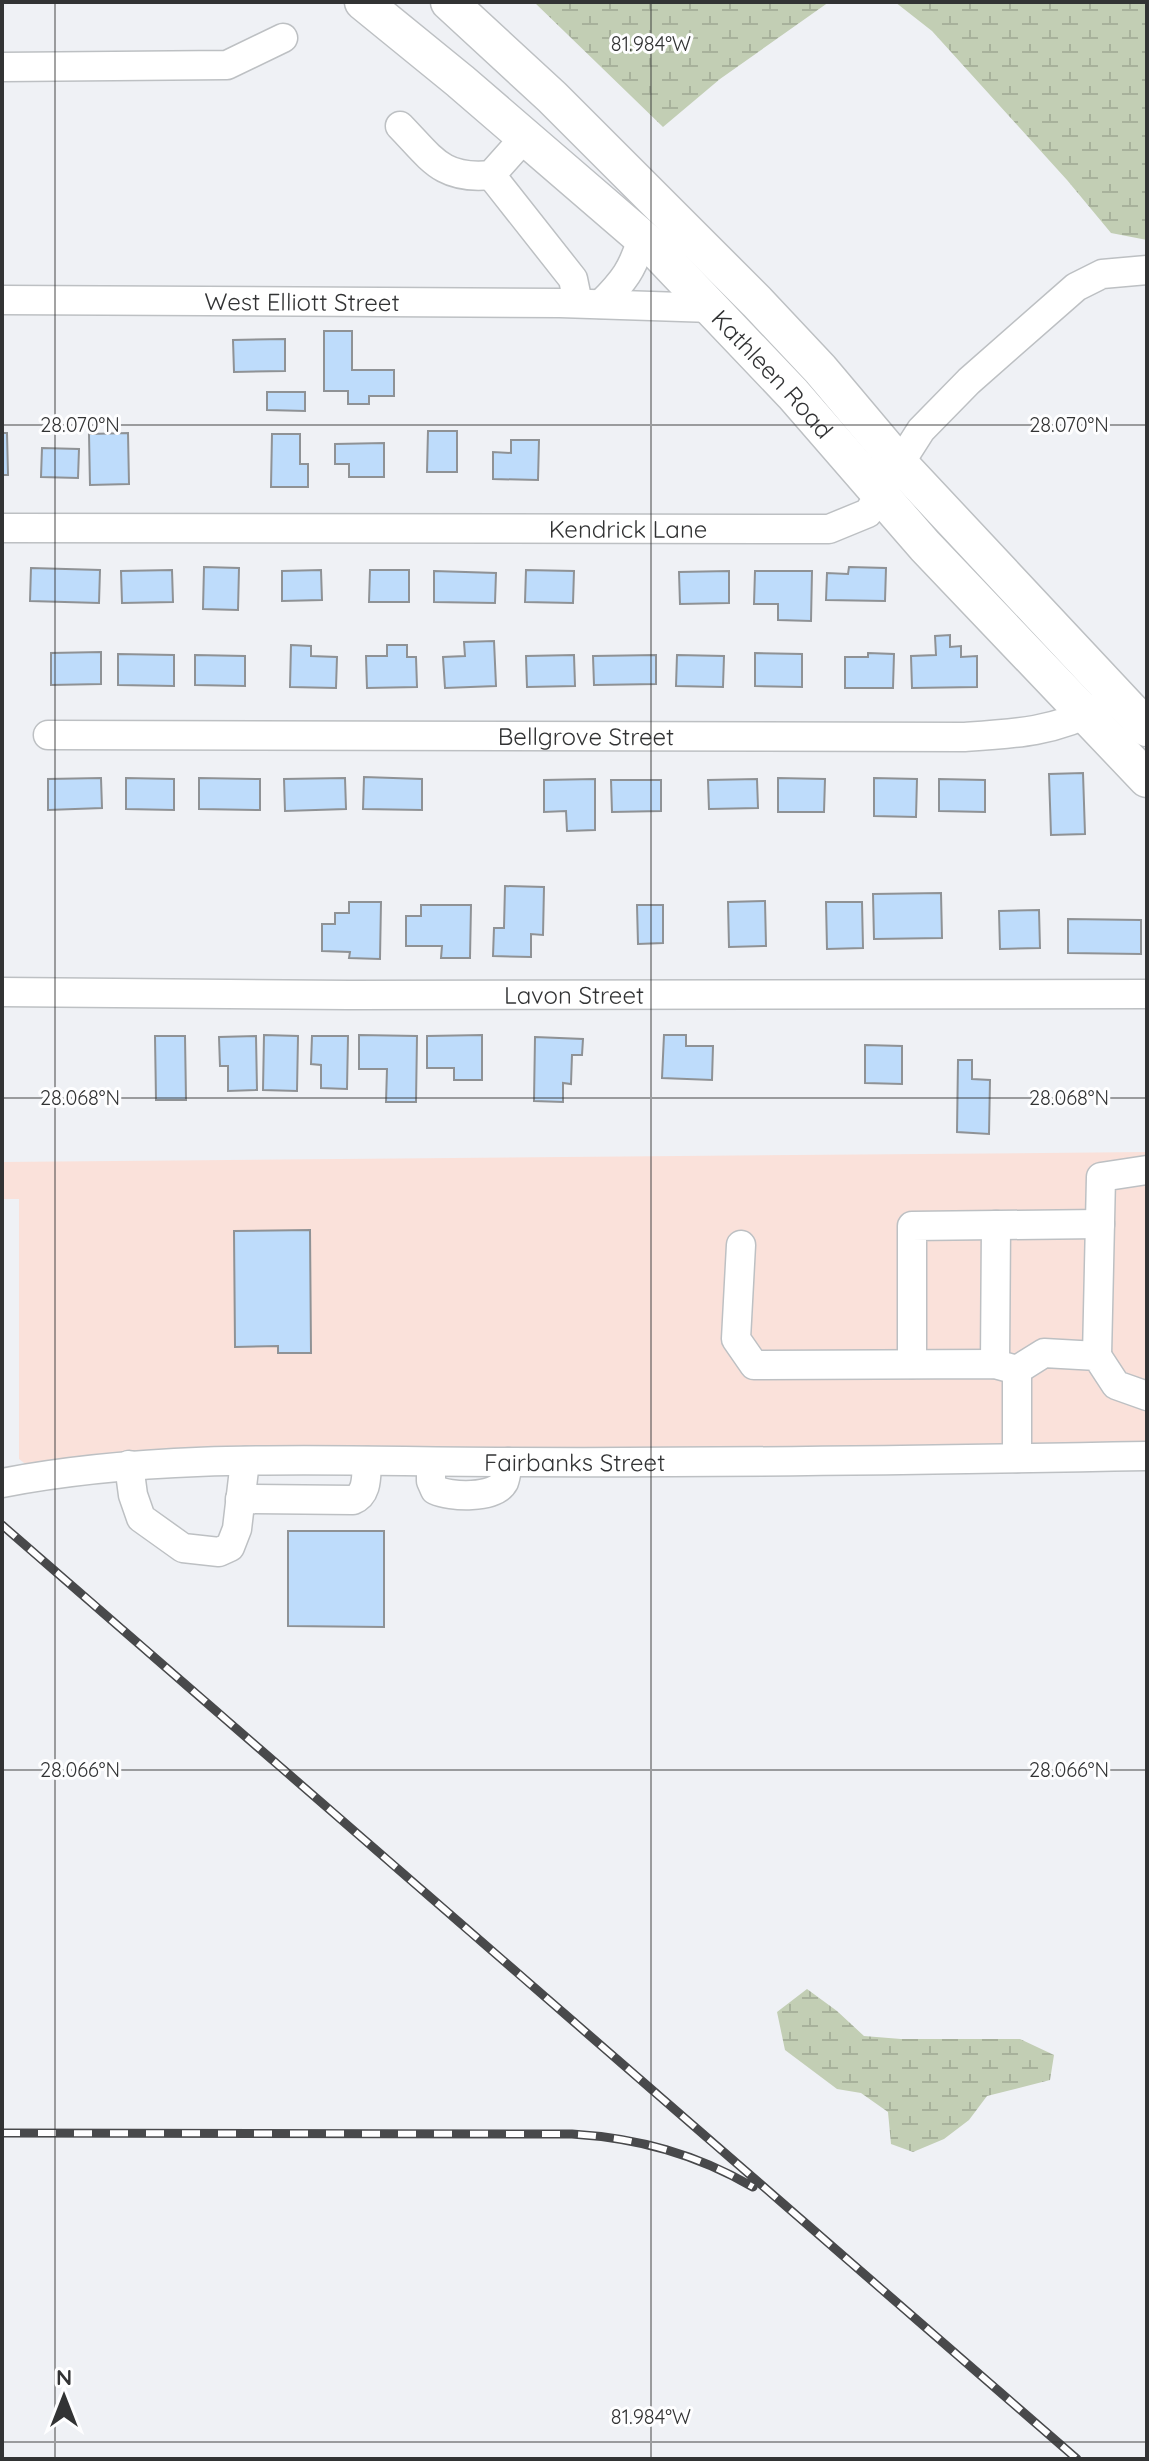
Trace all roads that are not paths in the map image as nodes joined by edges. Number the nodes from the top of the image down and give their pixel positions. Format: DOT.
graph roads {
  1 [pos="363,2"];
  2 [pos="449,2"];
  3 [pos="283,38"];
  4 [pos="2,67"];
  5 [pos="400,126"];
  6 [pos="525,137"];
  7 [pos="491,175"];
  8 [pos="642,238"];
  9 [pos="1147,270"];
  10 [pos="2,300"];
  11 [pos="590,304"];
  12 [pos="712,308"];
  13 [pos="900,464"];
  14 [pos="882,495"];
  15 [pos="2,528"];
  16 [pos="1118,697"];
  17 [pos="1085,716"];
  18 [pos="1147,728"];
  19 [pos="48,735"];
  20 [pos="1147,779"];
  21 [pos="2,992"];
  22 [pos="1147,994"];
  23 [pos="1147,1170"];
  24 [pos="1100,1224"];
  25 [pos="996,1225"];
  26 [pos="741,1245"];
  27 [pos="1097,1356"];
  28 [pos="912,1364"];
  29 [pos="1006,1367"];
  30 [pos="1147,1396"];
  31 [pos="1147,1456"];
  32 [pos="1017,1458"];
  33 [pos="2,1459"];
  34 [pos="245,1461"];
  35 [pos="367,1461"];
  36 [pos="129,1465"];
  37 [pos="13,1480"];
  38 [pos="240,1499"];
  1 -- 6 [label="main road, Kathleen Road"];
  2 -- 13 [label="main road, Kathleen Road"];
  3 -- 4 [label="street"];
  5 -- 7 [label="street"];
  6 -- 7 [label="street"];
  6 -- 8 [label="main road, Kathleen Road"];
  7 -- 11 [label="street"];
  8 -- 11 [label="street"];
  8 -- 12 [label="main road, Kathleen Road"];
  9 -- 13 [label="street, Kendrick Lane"];
  10 -- 11 [label="street, West Elliott Street"];
  11 -- 12 [label="street, West Elliott Street"];
  12 -- 14 [label="main road, Kathleen Road"];
  13 -- 14 [label="street, Kendrick Lane"];
  13 -- 16 [label="main road, Kathleen Road"];
  14 -- 15 [label="street, Kendrick Lane"];
  14 -- 17 [label="main road, Kathleen Road"];
  16 -- 17 [label="street, Bellgrove Street"];
  16 -- 18 [label="main road, Kathleen Road"];
  17 -- 19 [label="street, Bellgrove Street"];
  17 -- 20 [label="main road, Kathleen Road"];
  21 -- 22 [label="street, Lavon Street"];
  23 -- 24 [label="street"];
  24 -- 25 [label="street"];
  24 -- 27 [label="street"];
  25 -- 28 [label="street"];
  25 -- 29 [label="street"];
  26 -- 28 [label="street"];
  27 -- 29 [label="street"];
  27 -- 30 [label="street"];
  28 -- 29 [label="street"];
  29 -- 32 [label="street"];
  31 -- 32 [label="street, Fairbanks Street"];
  32 -- 35 [label="street, Fairbanks Street"];
  33 -- 37 [label="street"];
  34 -- 35 [label="street, Fairbanks Street"];
  34 -- 36 [label="street, Fairbanks Street"];
  34 -- 38 [label="street"];
  35 -- 38 [label="street"];
  36 -- 37 [label="street, Fairbanks Street"];
  36 -- 38 [label="street"];
}
